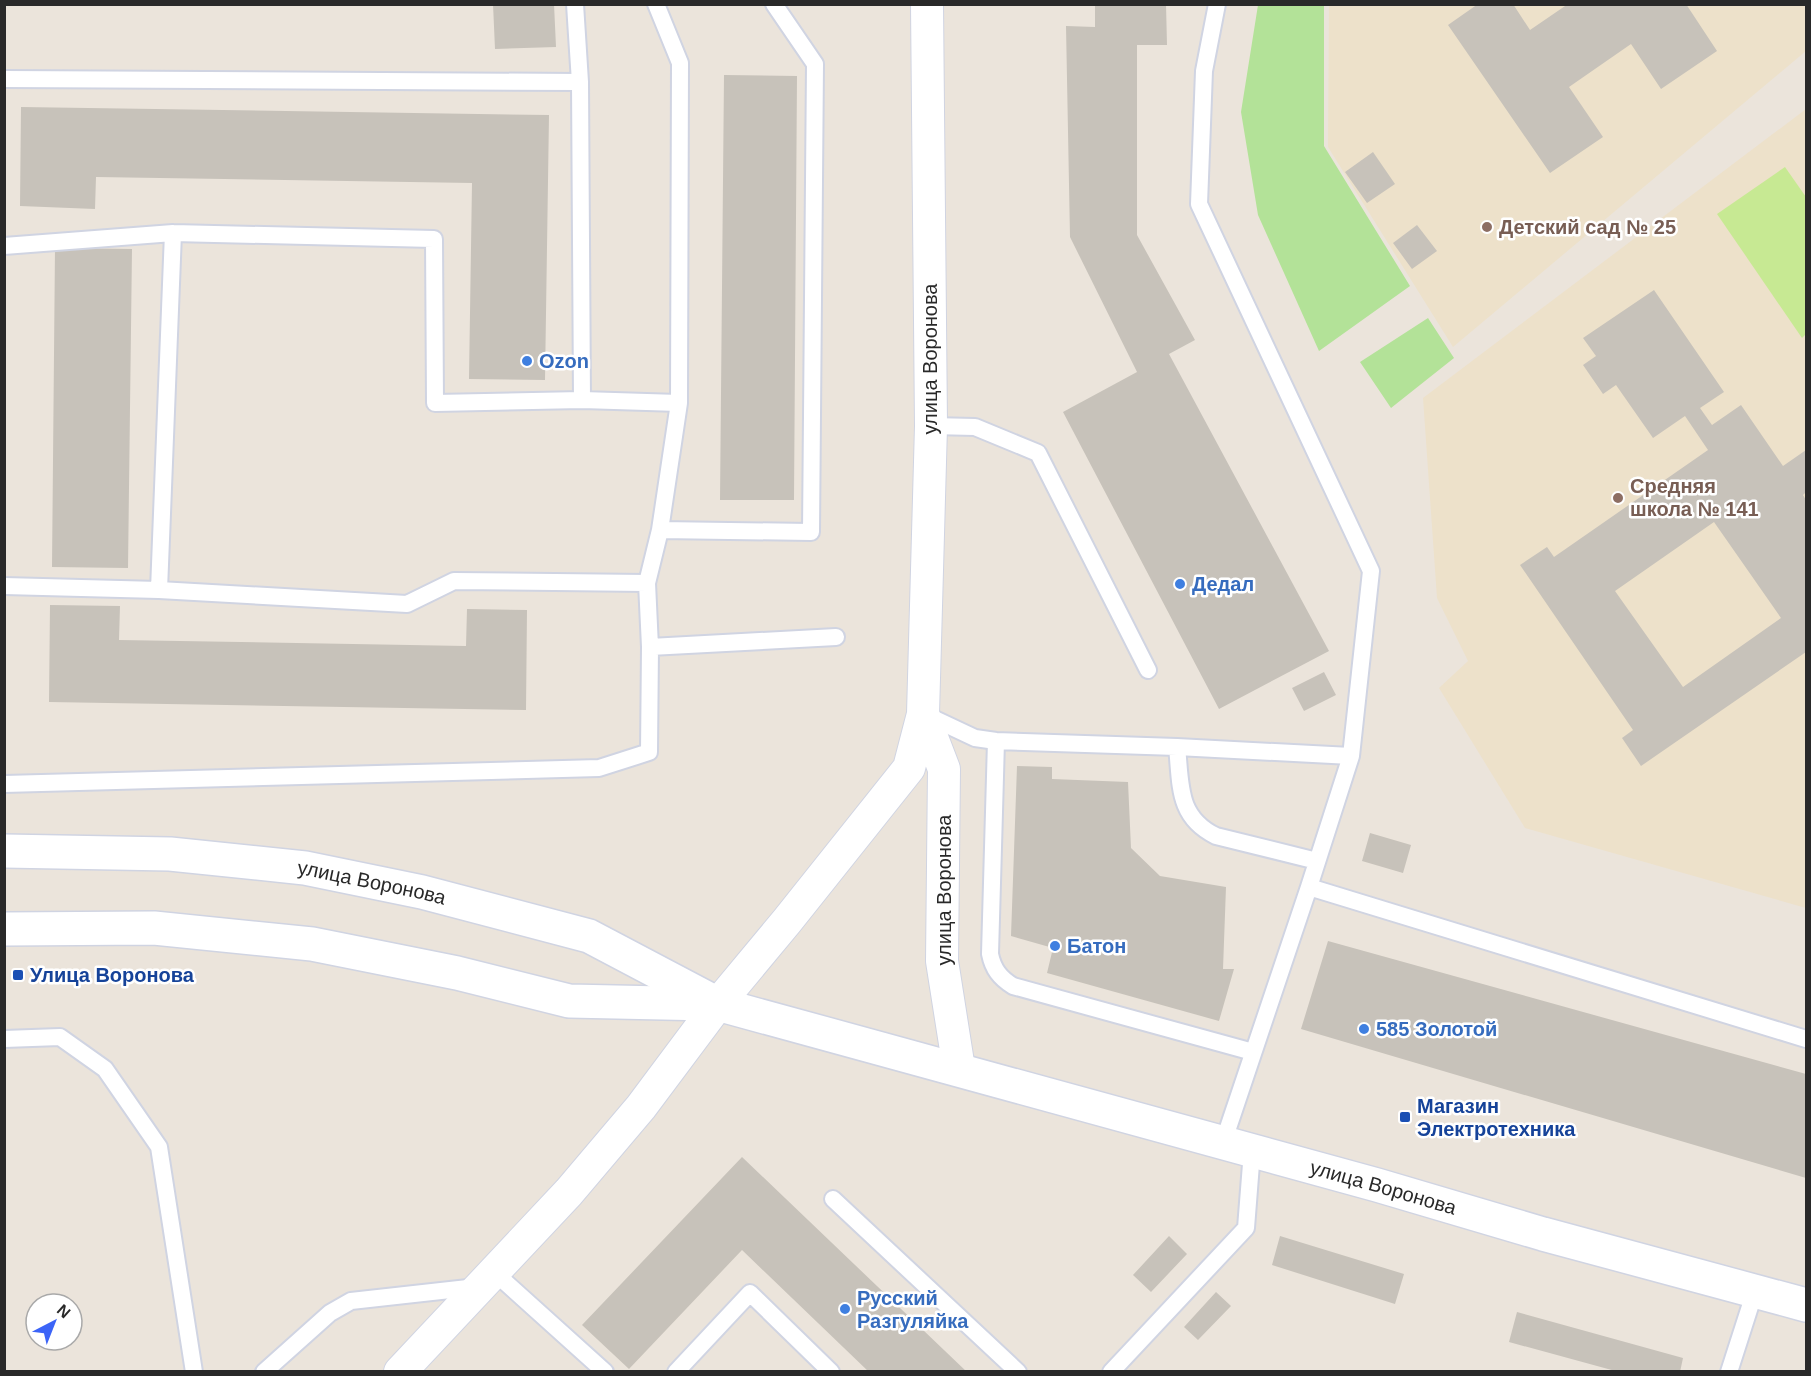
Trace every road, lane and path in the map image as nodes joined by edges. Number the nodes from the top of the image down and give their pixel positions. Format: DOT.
graph roads {
  1 [pos="575,4"];
  2 [pos="656,4"];
  3 [pos="774,4"];
  4 [pos="927,4"];
  5 [pos="1217,4"];
  6 [pos="4,80"];
  7 [pos="580,82"];
  8 [pos="173,233"];
  9 [pos="4,246"];
  10 [pos="582,400"];
  11 [pos="679,403"];
  12 [pos="931,426"];
  13 [pos="660,530"];
  14 [pos="647,583"];
  15 [pos="4,586"];
  16 [pos="159,590"];
  17 [pos="836,637"];
  18 [pos="650,647"];
  19 [pos="1148,670"];
  20 [pos="923,714"];
  21 [pos="996,741"];
  22 [pos="1177,747"];
  23 [pos="1351,756"];
  24 [pos="4,784"];
  25 [pos="4,851"];
  26 [pos="1317,861"];
  27 [pos="1309,887"];
  28 [pos="4,929"];
  29 [pos="720,1004"];
  30 [pos="4,1039"];
  31 [pos="1806,1039"];
  32 [pos="1253,1052"];
  33 [pos="959,1069"];
  34 [pos="1238,1147"];
  35 [pos="833,1199"];
  36 [pos="488,1279"];
  37 [pos="1755,1291"];
  38 [pos="1806,1305"];
  39 [pos="194,1371"];
  40 [pos="264,1371"];
  41 [pos="400,1371"];
  42 [pos="605,1371"];
  43 [pos="676,1371"];
  44 [pos="831,1371"];
  45 [pos="1018,1371"];
  46 [pos="1111,1371"];
  47 [pos="1729,1371"];
  1 -- 7 [label="lane"];
  2 -- 11 [label="lane"];
  3 -- 13 [label="lane"];
  4 -- 12 [label="street, улица Воронова"];
  5 -- 23 [label="lane"];
  6 -- 7 [label="lane"];
  7 -- 10 [label="lane"];
  8 -- 9 [label="lane"];
  8 -- 10 [label="lane"];
  8 -- 16 [label="lane"];
  10 -- 11 [label="lane"];
  11 -- 13 [label="lane"];
  12 -- 19 [label="lane"];
  12 -- 20 [label="street, улица Воронова"];
  13 -- 14 [label="lane"];
  14 -- 16 [label="lane"];
  14 -- 18 [label="lane"];
  15 -- 16 [label="lane"];
  17 -- 18 [label="lane"];
  18 -- 24 [label="lane"];
  20 -- 21 [label="lane"];
  20 -- 29 [label="street, улица Воронова"];
  20 -- 33 [label="street, улица Воронова"];
  21 -- 22 [label="lane"];
  21 -- 32 [label="lane"];
  22 -- 23 [label="lane"];
  22 -- 26 [label="lane"];
  23 -- 26 [label="lane"];
  25 -- 29 [label="main road, улица Воронова"];
  26 -- 27 [label="lane"];
  27 -- 31 [label="lane"];
  27 -- 32 [label="lane"];
  28 -- 29 [label="main road, улица Воронова"];
  29 -- 33 [label="main road, улица Воронова"];
  29 -- 36 [label="street"];
  30 -- 39 [label="lane"];
  32 -- 34 [label="lane"];
  33 -- 34 [label="main road, улица Воронова"];
  34 -- 37 [label="main road, улица Воронова"];
  34 -- 46 [label="lane"];
  35 -- 45 [label="lane"];
  36 -- 40 [label="lane"];
  36 -- 41 [label="street"];
  36 -- 42 [label="lane"];
  37 -- 38 [label="main road, улица Воронова"];
  37 -- 47 [label="lane"];
  43 -- 44 [label="lane"];
}
